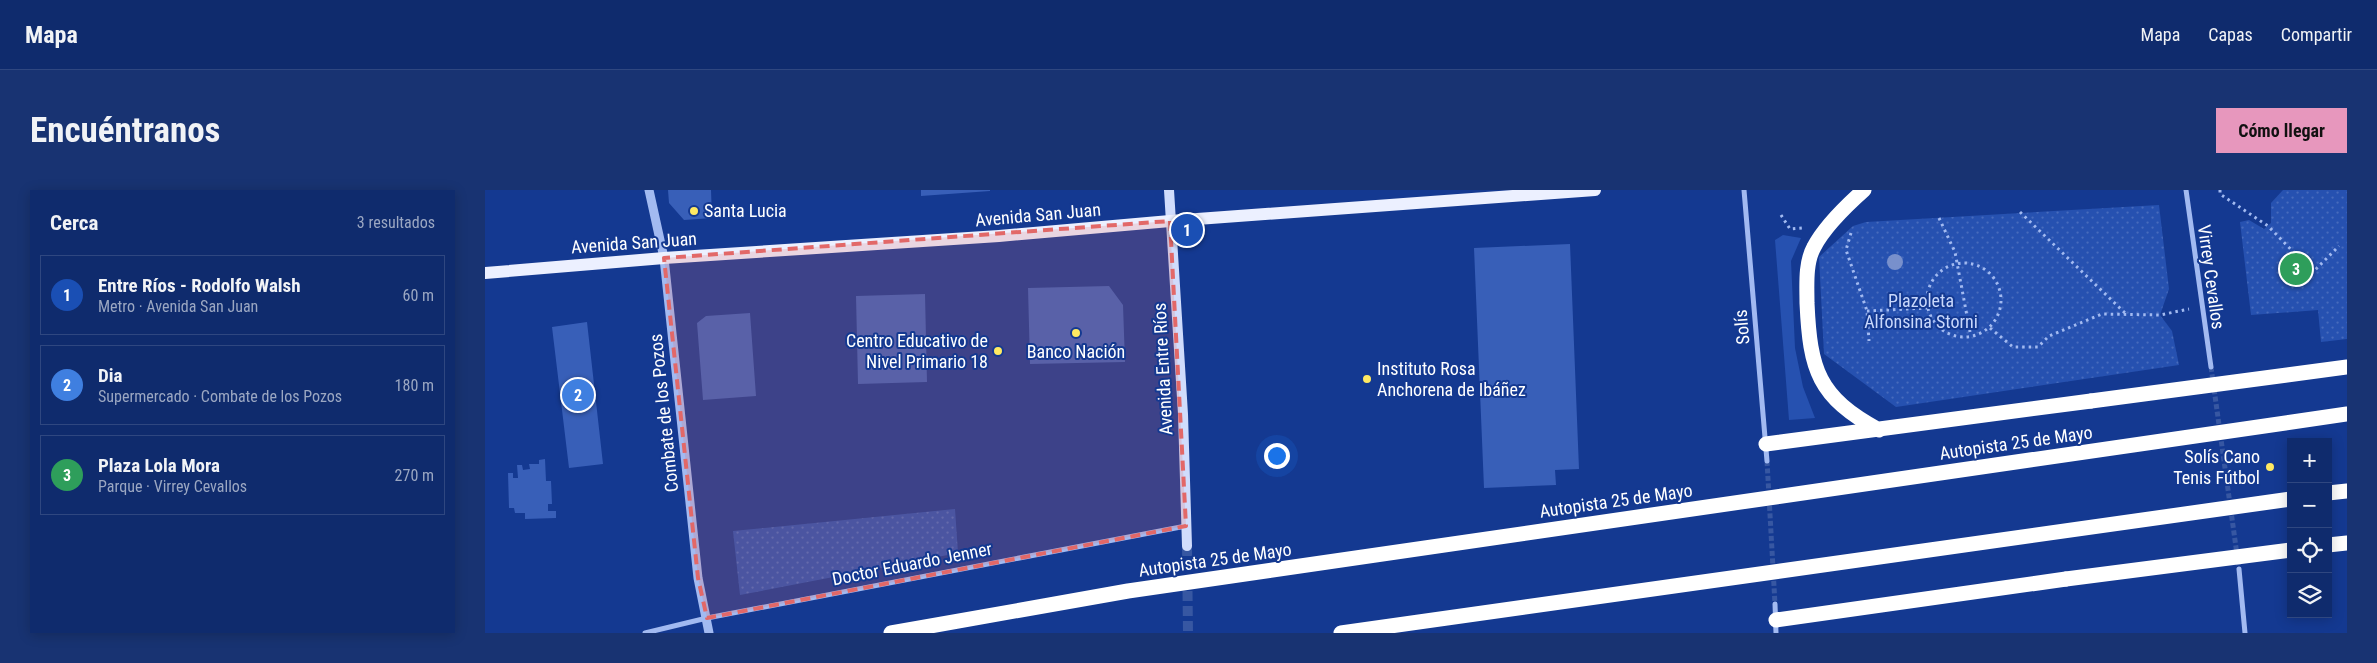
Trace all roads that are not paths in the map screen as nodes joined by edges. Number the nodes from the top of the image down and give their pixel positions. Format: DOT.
graph roads {
  1 [pos="649,190"];
  2 [pos="1169,190"];
  3 [pos="1595,190"];
  4 [pos="1745,190"];
  5 [pos="1864,190"];
  6 [pos="2186,190"];
  7 [pos="1170,221"];
  8 [pos="664,258"];
  9 [pos="485,272"];
  10 [pos="2211,367"];
  11 [pos="2347,367"];
  12 [pos="2347,414"];
  13 [pos="1879,430"];
  14 [pos="1766,444"];
  15 [pos="1767,461"];
  16 [pos="2347,491"];
  17 [pos="2332,493"];
  18 [pos="2287,500"];
  19 [pos="1186,526"];
  20 [pos="2347,542"];
  21 [pos="2332,544"];
  22 [pos="1187,546"];
  23 [pos="2287,551"];
  24 [pos="2239,569"];
  25 [pos="1775,604"];
  26 [pos="707,618"];
  27 [pos="1776,627"];
  28 [pos="645,633"];
  29 [pos="709,633"];
  30 [pos="891,633"];
  31 [pos="1341,633"];
  32 [pos="2245,633"];
  1 -- 8 [label="street, Combate de los Pozos"];
  2 -- 7 [label="main road, Avenida Entre Ríos"];
  3 -- 7 [label="main road, Avenida San Juan"];
  4 -- 14 [label="street, Solís"];
  5 -- 13 [label="highway"];
  6 -- 10 [label="street, Virrey Cevallos"];
  7 -- 8 [label="main road, Avenida San Juan"];
  7 -- 19 [label="main road, Avenida Entre Ríos"];
  8 -- 9 [label="main road, Avenida San Juan"];
  8 -- 26 [label="street, Combate de los Pozos"];
  11 -- 13 [label="highway, bridge"];
  12 -- 30 [label="highway, Autopista 25 de Mayo, bridge"];
  13 -- 14 [label="highway"];
  14 -- 15 [label="street, Solís"];
  16 -- 17 [label="highway"];
  18 -- 31 [label="highway, bridge"];
  19 -- 22 [label="main road, Avenida Entre Ríos"];
  19 -- 26 [label="street, Doctor Eduardo Jenner"];
  20 -- 21 [label="highway"];
  23 -- 27 [label="highway, bridge"];
  24 -- 32 [label="street"];
  25 -- 27 [label="street"];
  26 -- 28 [label="street, Doctor Eduardo Jenner"];
  26 -- 29 [label="street, Combate de los Pozos"];
}
